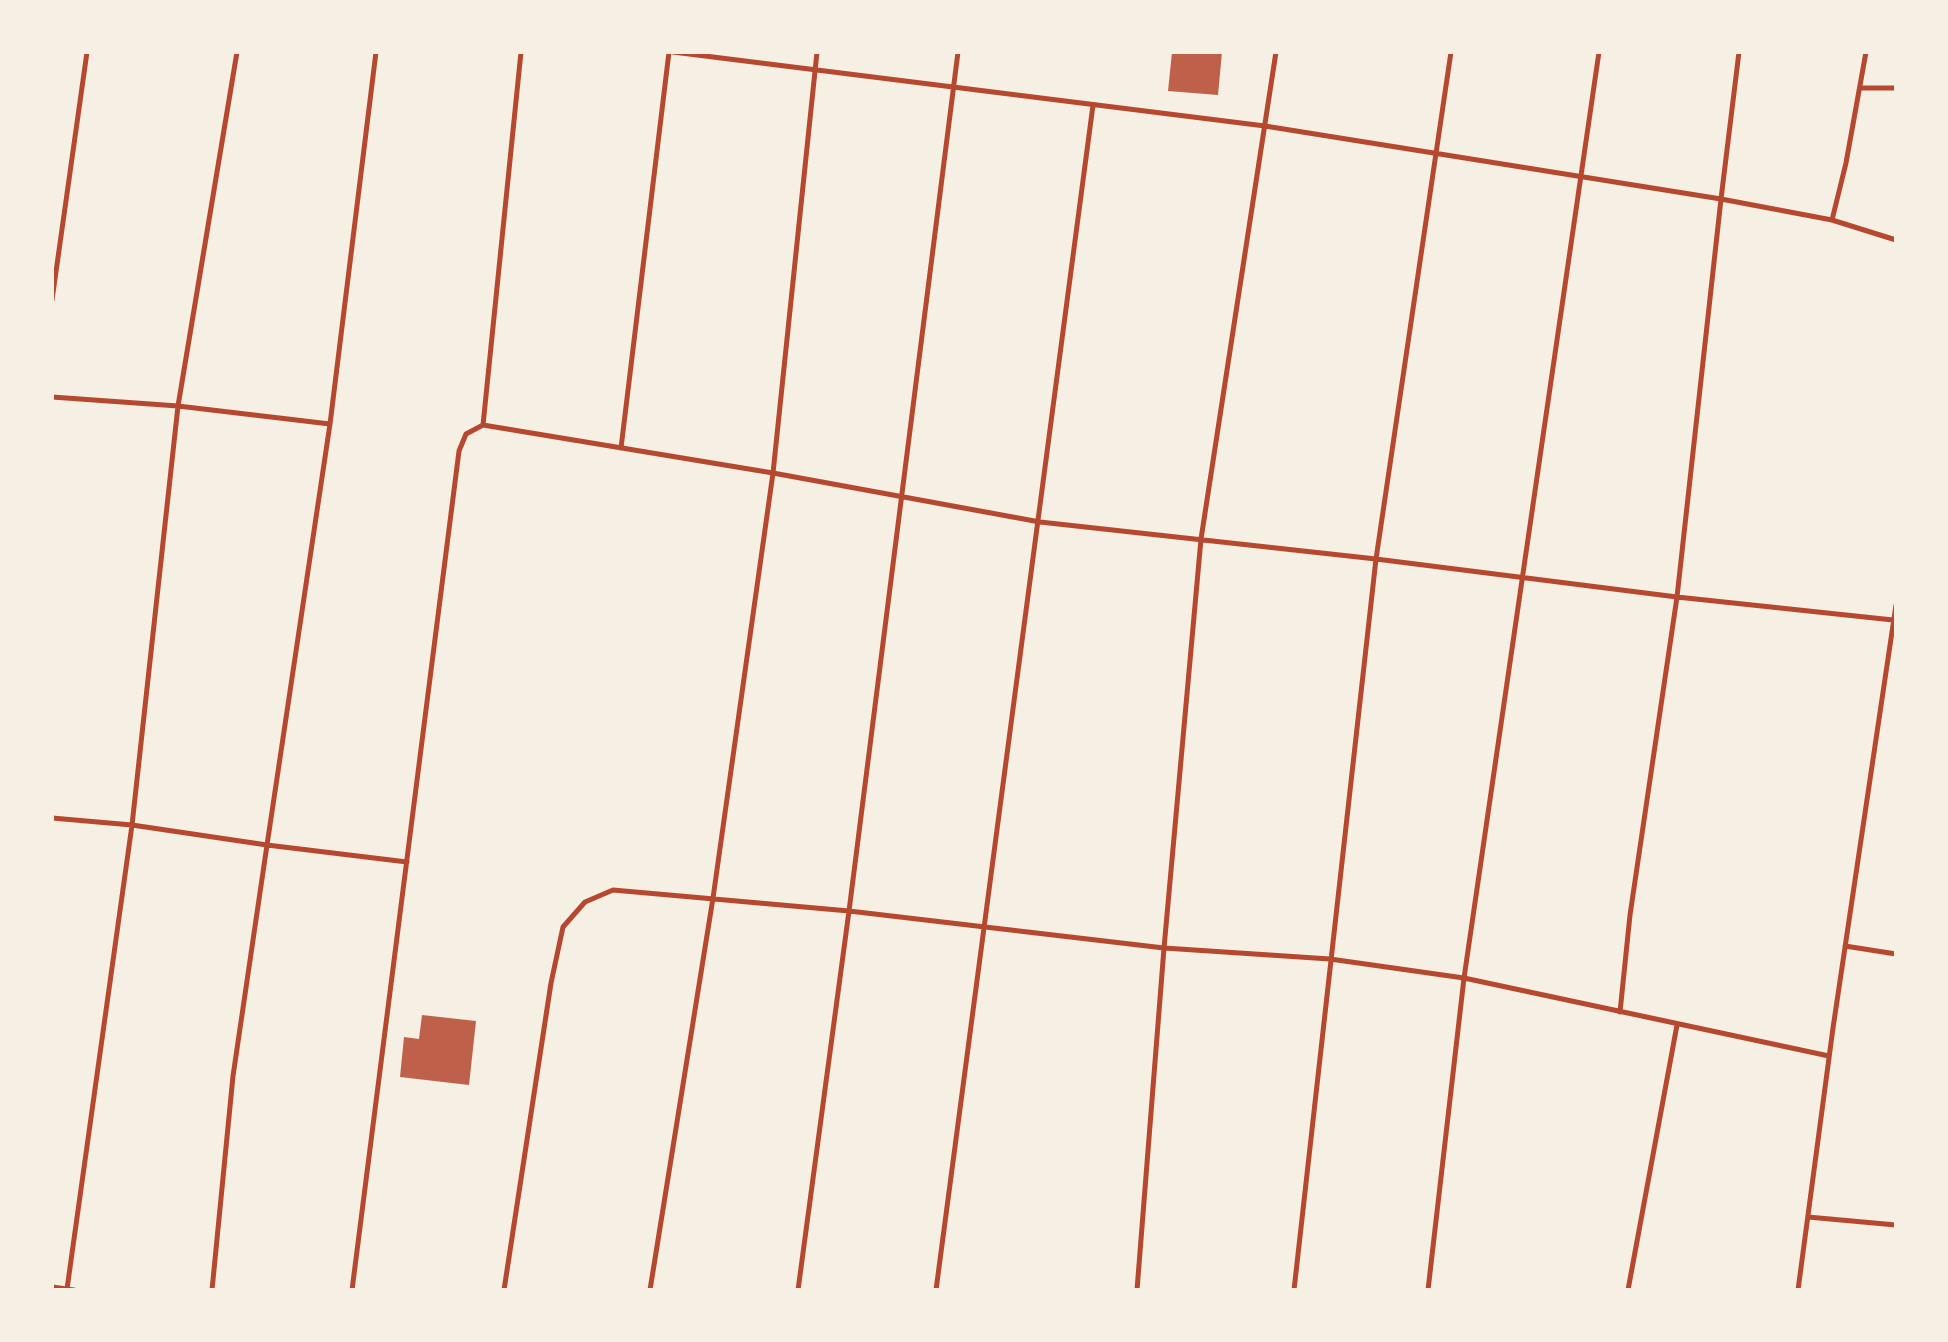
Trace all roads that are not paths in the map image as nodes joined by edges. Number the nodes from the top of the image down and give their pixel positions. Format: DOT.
graph roads {
  1 [pos="87,52"];
  2 [pos="237,52"];
  3 [pos="376,52"];
  4 [pos="520,52"];
  5 [pos="669,52"];
  6 [pos="673,52"];
  7 [pos="817,52"];
  8 [pos="958,52"];
  9 [pos="1276,52"];
  10 [pos="1451,52"];
  11 [pos="1599,52"];
  12 [pos="1740,52"];
  13 [pos="1866,52"];
  14 [pos="814,70"];
  15 [pos="953,88"];
  16 [pos="1861,88"];
  17 [pos="1896,88"];
  18 [pos="1093,105"];
  19 [pos="1265,126"];
  20 [pos="1437,154"];
  21 [pos="1583,177"];
  22 [pos="1721,199"];
  23 [pos="1832,220"];
  24 [pos="1896,240"];
  25 [pos="52,300"];
  26 [pos="52,397"];
  27 [pos="178,406"];
  28 [pos="330,424"];
  29 [pos="483,425"];
  30 [pos="621,448"];
  31 [pos="773,473"];
  32 [pos="902,498"];
  33 [pos="1040,522"];
  34 [pos="1201,539"];
  35 [pos="1376,559"];
  36 [pos="1524,578"];
  37 [pos="1677,597"];
  38 [pos="1896,605"];
  39 [pos="1893,620"];
  40 [pos="52,818"];
  41 [pos="132,826"];
  42 [pos="266,845"];
  43 [pos="407,862"];
  44 [pos="713,898"];
  45 [pos="849,911"];
  46 [pos="986,928"];
  47 [pos="1845,946"];
  48 [pos="1164,948"];
  49 [pos="1896,954"];
  50 [pos="1330,959"];
  51 [pos="1464,978"];
  52 [pos="1620,1012"];
  53 [pos="1677,1025"];
  54 [pos="1829,1056"];
  55 [pos="1808,1217"];
  56 [pos="1896,1225"];
  57 [pos="52,1287"];
  58 [pos="67,1289"];
  59 [pos="74,1290"];
  60 [pos="212,1290"];
  61 [pos="352,1290"];
  62 [pos="504,1290"];
  63 [pos="650,1290"];
  64 [pos="798,1290"];
  65 [pos="936,1290"];
  66 [pos="1137,1290"];
  67 [pos="1294,1290"];
  68 [pos="1428,1290"];
  69 [pos="1628,1290"];
  70 [pos="1798,1290"];
  1 -- 25 [label="street"];
  2 -- 27 [label="street"];
  3 -- 28 [label="street"];
  4 -- 29 [label="street"];
  5 -- 30 [label="street"];
  6 -- 14 [label="street"];
  7 -- 14 [label="street"];
  8 -- 15 [label="street"];
  9 -- 19 [label="street"];
  10 -- 20 [label="street"];
  11 -- 21 [label="street"];
  12 -- 22 [label="street"];
  13 -- 16 [label="street"];
  14 -- 15 [label="street"];
  14 -- 31 [label="street"];
  15 -- 18 [label="street"];
  15 -- 32 [label="street"];
  16 -- 17 [label="street"];
  16 -- 23 [label="street"];
  18 -- 19 [label="street"];
  18 -- 33 [label="street"];
  19 -- 20 [label="street"];
  19 -- 34 [label="street"];
  20 -- 21 [label="street"];
  20 -- 35 [label="street"];
  21 -- 22 [label="street"];
  21 -- 36 [label="street"];
  22 -- 23 [label="street"];
  22 -- 37 [label="street"];
  23 -- 24 [label="street"];
  26 -- 27 [label="street"];
  27 -- 28 [label="street"];
  27 -- 41 [label="street"];
  28 -- 42 [label="street"];
  29 -- 30 [label="street"];
  29 -- 43 [label="street"];
  30 -- 31 [label="street"];
  31 -- 32 [label="street"];
  31 -- 44 [label="street"];
  32 -- 33 [label="street"];
  32 -- 45 [label="street"];
  33 -- 34 [label="street"];
  33 -- 46 [label="street"];
  34 -- 35 [label="street"];
  34 -- 48 [label="street"];
  35 -- 36 [label="street"];
  35 -- 50 [label="street"];
  36 -- 37 [label="street"];
  36 -- 51 [label="street"];
  37 -- 39 [label="street"];
  37 -- 52 [label="street"];
  38 -- 39 [label="street"];
  39 -- 47 [label="street"];
  40 -- 41 [label="street"];
  41 -- 42 [label="street"];
  41 -- 58 [label="street"];
  42 -- 43 [label="street"];
  42 -- 60 [label="street"];
  43 -- 61 [label="street"];
  44 -- 45 [label="street"];
  44 -- 62 [label="street"];
  44 -- 63 [label="street"];
  45 -- 46 [label="street"];
  45 -- 64 [label="street"];
  46 -- 48 [label="street"];
  46 -- 65 [label="street"];
  47 -- 49 [label="street"];
  47 -- 54 [label="street"];
  48 -- 50 [label="street"];
  48 -- 66 [label="street"];
  50 -- 51 [label="street"];
  50 -- 67 [label="street"];
  51 -- 52 [label="street"];
  51 -- 68 [label="street"];
  52 -- 53 [label="street"];
  53 -- 54 [label="street"];
  53 -- 69 [label="street"];
  54 -- 55 [label="street"];
  55 -- 56 [label="street"];
  55 -- 70 [label="street"];
  57 -- 58 [label="street"];
  58 -- 59 [label="street"];
}
